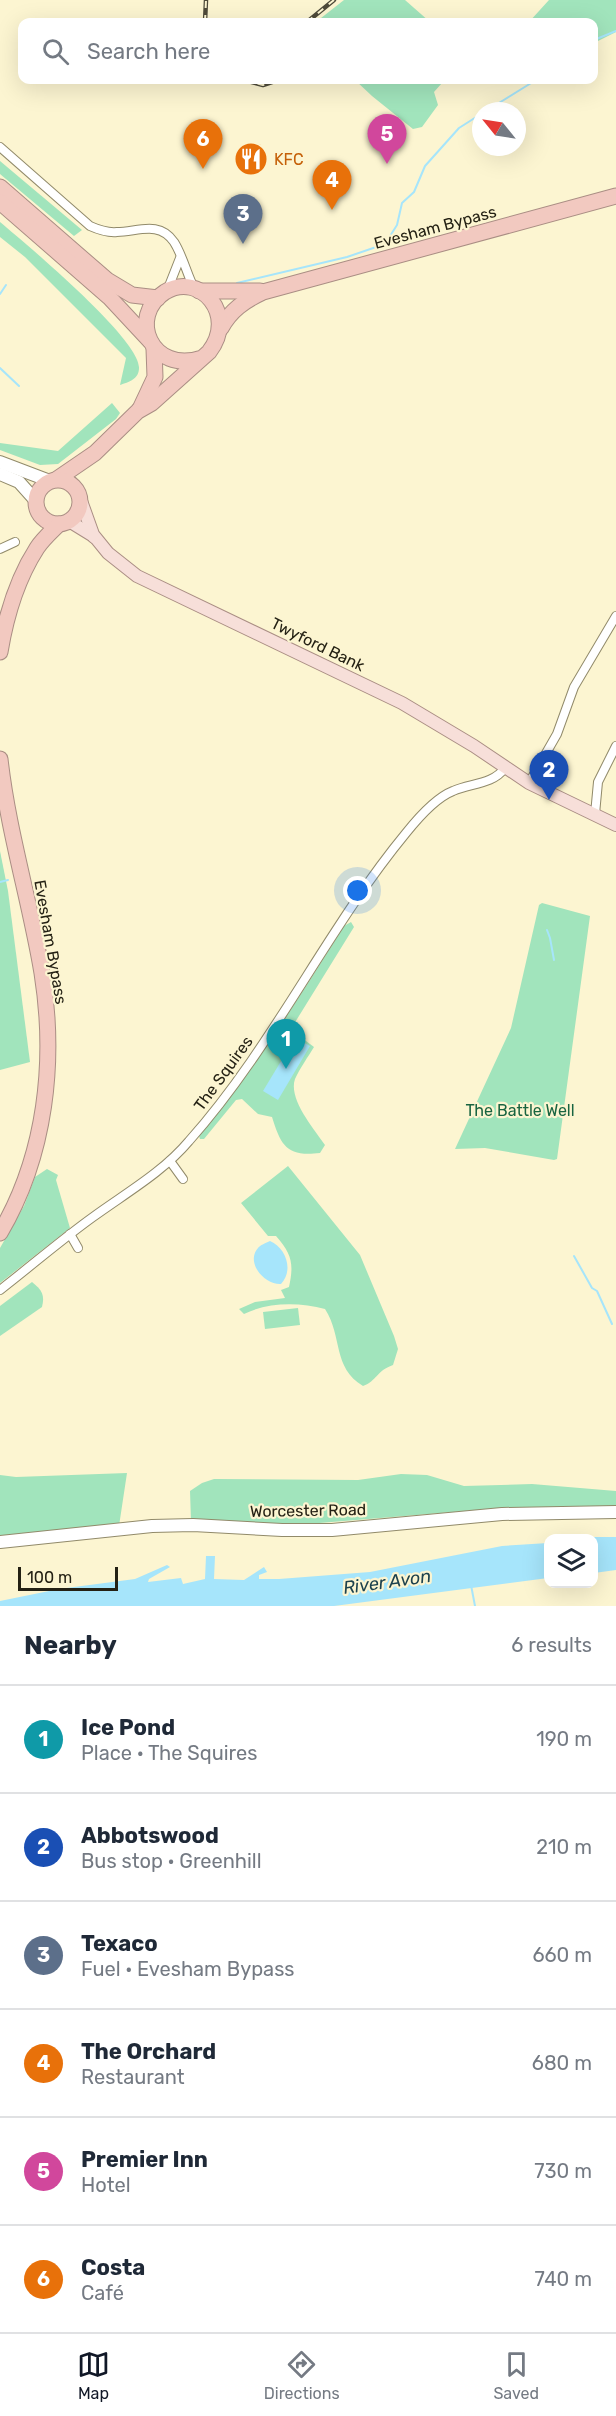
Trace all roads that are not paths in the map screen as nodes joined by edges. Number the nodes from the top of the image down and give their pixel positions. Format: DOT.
graph roads {
  1 [pos="0,147"];
  2 [pos="0,187"];
  3 [pos="616,195"];
  4 [pos="0,202"];
  5 [pos="180,258"];
  6 [pos="281,287"];
  7 [pos="197,290"];
  8 [pos="263,292"];
  9 [pos="162,295"];
  10 [pos="221,328"];
  11 [pos="152,345"];
  12 [pos="202,358"];
  13 [pos="186,373"];
  14 [pos="138,411"];
  15 [pos="95,453"];
  16 [pos="0,462"];
  17 [pos="0,474"];
  18 [pos="53,480"];
  19 [pos="78,494"];
  20 [pos="38,508"];
  21 [pos="64,522"];
  22 [pos="95,537"];
  23 [pos="15,542"];
  24 [pos="38,547"];
  25 [pos="0,549"];
  26 [pos="616,616"];
  27 [pos="0,652"];
  28 [pos="616,746"];
  29 [pos="0,759"];
  30 [pos="505,768"];
  31 [pos="529,783"];
  32 [pos="595,814"];
  33 [pos="616,825"];
  34 [pos="170,1161"];
  35 [pos="183,1179"];
  36 [pos="0,1233"];
  37 [pos="70,1234"];
  38 [pos="78,1248"];
  39 [pos="0,1290"];
  40 [pos="616,1512"];
  41 [pos="0,1542"];
  1 -- 5 [label="street"];
  2 -- 9 [label="highway"];
  3 -- 6 [label="highway, Evesham Bypass"];
  4 -- 11 [label="highway"];
  5 -- 7 [label="street"];
  5 -- 9 [label="street"];
  6 -- 8 [label="highway, Evesham Bypass"];
  6 -- 13 [label="highway"];
  7 -- 8 [label="highway, Evesham Bypass"];
  7 -- 9 [label="highway"];
  7 -- 10 [label="highway"];
  8 -- 10 [label="highway, Evesham Bypass"];
  9 -- 11 [label="highway"];
  10 -- 12 [label="highway"];
  11 -- 12 [label="highway"];
  11 -- 14 [label="highway"];
  12 -- 13 [label="highway"];
  13 -- 14 [label="highway"];
  14 -- 15 [label="highway"];
  15 -- 18 [label="highway"];
  15 -- 19 [label="highway"];
  16 -- 18 [label="main road"];
  17 -- 20 [label="main road"];
  18 -- 19 [label="highway"];
  18 -- 20 [label="highway"];
  19 -- 21 [label="highway"];
  19 -- 22 [label="main road, Twyford Bank"];
  20 -- 21 [label="highway"];
  20 -- 24 [label="highway"];
  21 -- 22 [label="main road, Twyford Bank"];
  21 -- 24 [label="highway"];
  22 -- 30 [label="main road, Twyford Bank"];
  23 -- 25 [label="street"];
  24 -- 27 [label="highway"];
  26 -- 31 [label="street"];
  28 -- 32 [label="street"];
  29 -- 36 [label="highway, Evesham Bypass"];
  30 -- 31 [label="main road, Twyford Bank"];
  30 -- 34 [label="street, The Squires"];
  31 -- 32 [label="main road, Twyford Bank"];
  32 -- 33 [label="main road, Twyford Bank"];
  34 -- 35 [label="street"];
  34 -- 37 [label="street, The Squires"];
  37 -- 38 [label="street"];
  37 -- 39 [label="street, The Squires"];
  40 -- 41 [label="main road, Worcester Road"];
}
